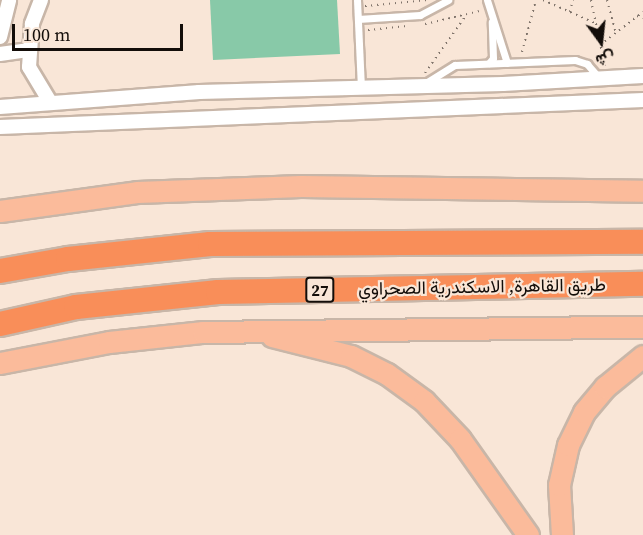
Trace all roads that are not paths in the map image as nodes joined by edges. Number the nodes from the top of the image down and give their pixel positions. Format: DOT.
graph roads {
  1 [pos="9,0"];
  2 [pos="41,0"];
  3 [pos="448,0"];
  4 [pos="487,0"];
  5 [pos="357,3"];
  6 [pos="358,19"];
  7 [pos="492,22"];
  8 [pos="0,30"];
  9 [pos="28,50"];
  10 [pos="0,54"];
  11 [pos="489,63"];
  12 [pos="507,63"];
  13 [pos="643,75"];
  14 [pos="604,79"];
  15 [pos="422,86"];
  16 [pos="361,88"];
  17 [pos="165,94"];
  18 [pos="643,100"];
  19 [pos="50,102"];
  20 [pos="0,107"];
  21 [pos="423,109"];
  22 [pos="164,117"];
  23 [pos="0,127"];
  24 [pos="643,190"];
  25 [pos="0,212"];
  26 [pos="643,242"];
  27 [pos="0,271"];
  28 [pos="643,284"];
  29 [pos="0,324"];
  30 [pos="643,327"];
  31 [pos="245,330"];
  32 [pos="643,357"];
  33 [pos="0,363"];
  34 [pos="528,535"];
  35 [pos="562,535"];
  1 -- 8 [label="street"];
  2 -- 9 [label="street"];
  3 -- 6 [label="lane"];
  4 -- 7 [label="lane"];
  5 -- 6 [label="lane"];
  6 -- 16 [label="lane"];
  7 -- 11 [label="lane"];
  7 -- 12 [label="lane"];
  9 -- 10 [label="street"];
  9 -- 19 [label="street"];
  11 -- 12 [label="lane"];
  11 -- 15 [label="lane"];
  12 -- 14 [label="lane"];
  13 -- 14 [label="street"];
  14 -- 15 [label="street"];
  15 -- 16 [label="street"];
  15 -- 21 [label="street"];
  16 -- 17 [label="street"];
  17 -- 19 [label="street"];
  17 -- 22 [label="street"];
  18 -- 21 [label="street"];
  19 -- 20 [label="street"];
  21 -- 22 [label="street"];
  22 -- 23 [label="street"];
  24 -- 25 [label="main road"];
  26 -- 27 [label="highway"];
  28 -- 29 [label="highway, طريق القاهرة, الاسكندرية الصحراوي / 27"];
  30 -- 31 [label="main road, 27"];
  31 -- 33 [label="main road, 27"];
  31 -- 34 [label="main road"];
  32 -- 35 [label="main road"];
}
